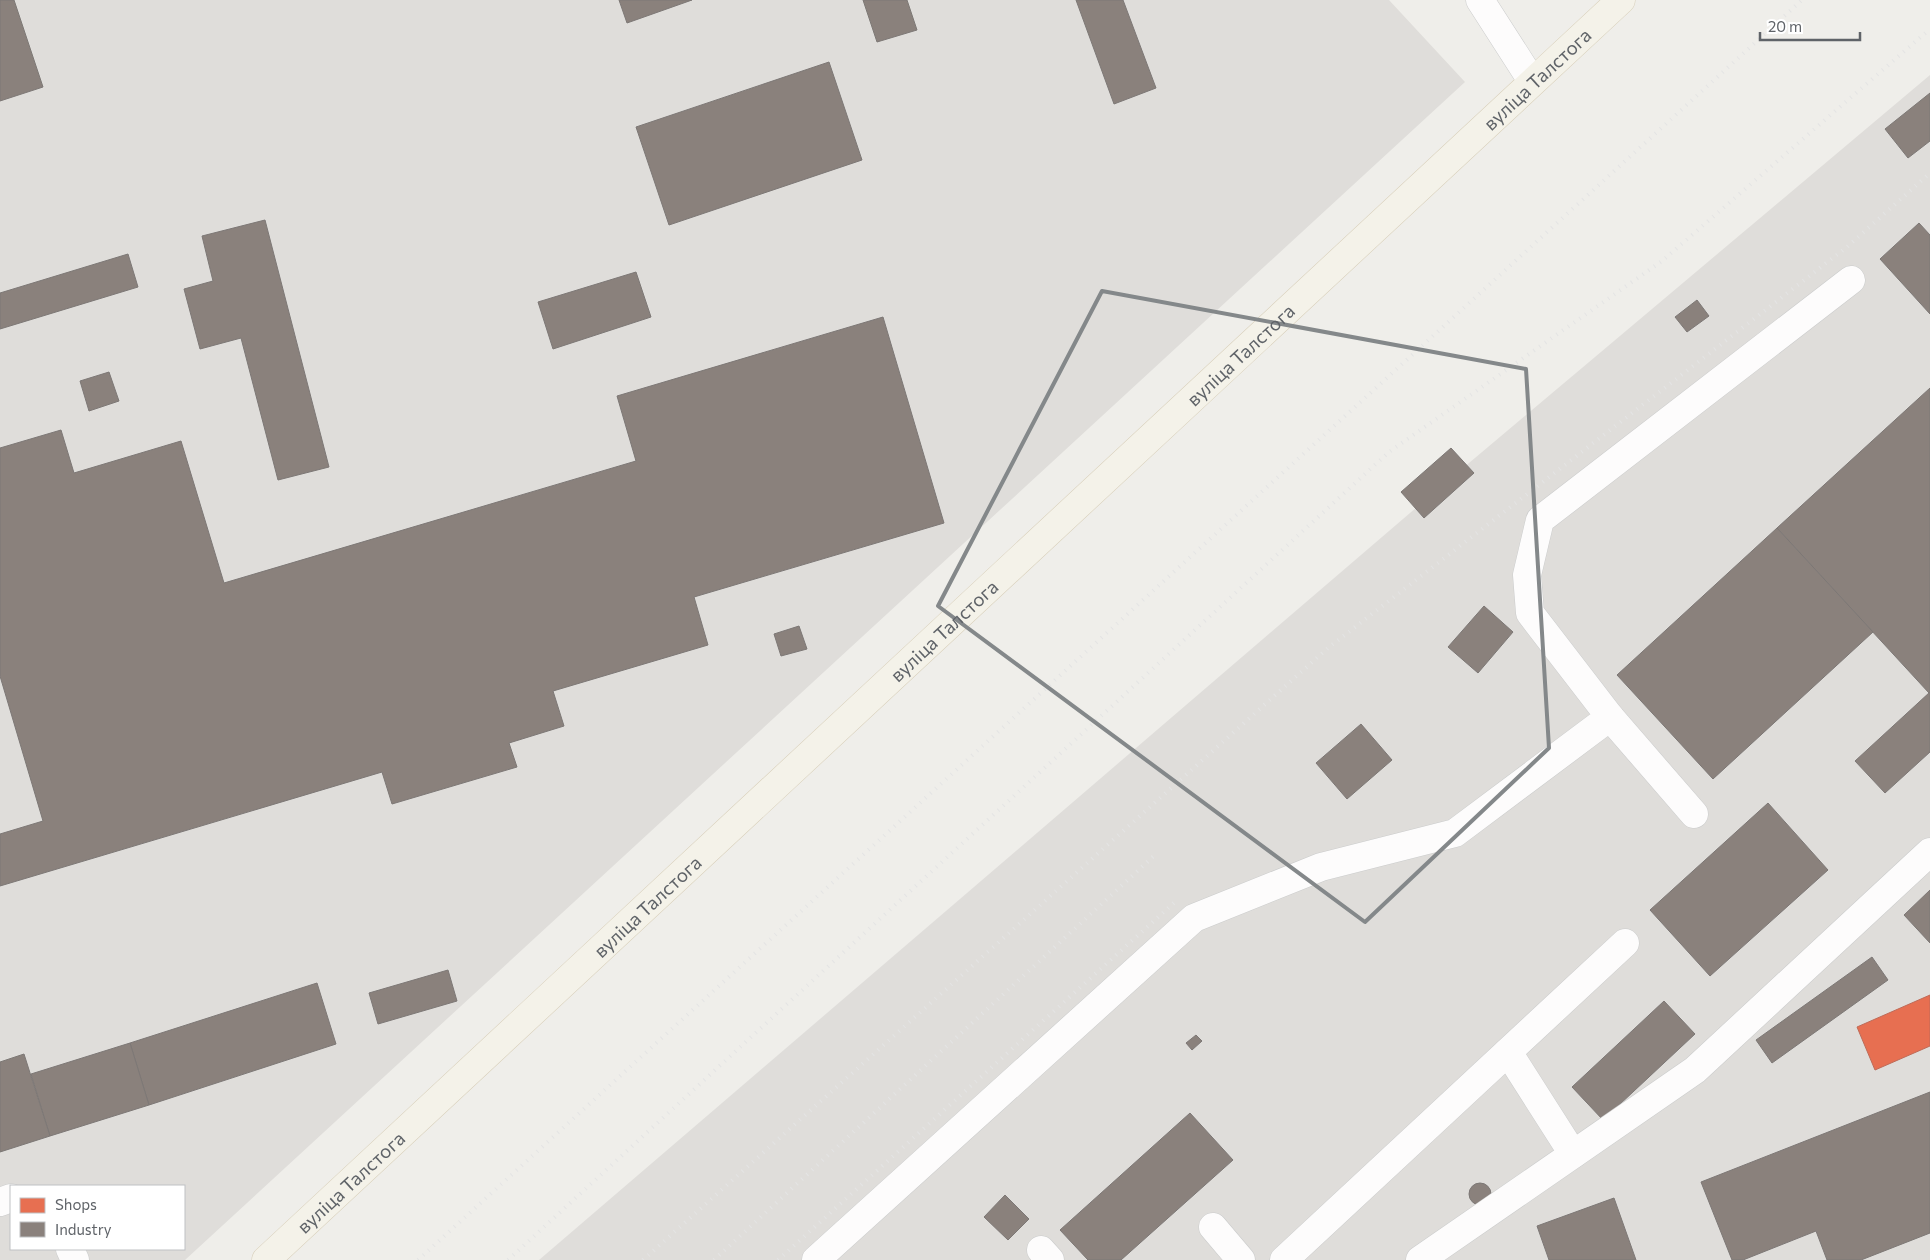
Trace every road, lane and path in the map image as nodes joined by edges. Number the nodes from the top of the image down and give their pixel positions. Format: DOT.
graph roads {
  1 [pos="1480,0"];
  2 [pos="1621,0"];
  3 [pos="1532,81"];
  4 [pos="1851,280"];
  5 [pos="1610,717"];
  6 [pos="1694,814"];
  7 [pos="1930,852"];
  8 [pos="1625,942"];
  9 [pos="1508,1052"];
  10 [pos="1574,1154"];
  11 [pos="1213,1227"];
  12 [pos="266,1260"];
  13 [pos="816,1260"];
  14 [pos="1241,1260"];
  15 [pos="1284,1260"];
  16 [pos="1420,1260"];
  1 -- 3 [label="lane"];
  2 -- 3 [label="main road, вуліца Талстога"];
  3 -- 12 [label="main road, вуліца Талстога"];
  4 -- 5 [label="lane"];
  5 -- 6 [label="lane"];
  5 -- 13 [label="lane"];
  7 -- 10 [label="lane"];
  8 -- 9 [label="lane"];
  9 -- 10 [label="lane"];
  9 -- 15 [label="lane"];
  10 -- 16 [label="lane"];
  11 -- 14 [label="lane"];
}
